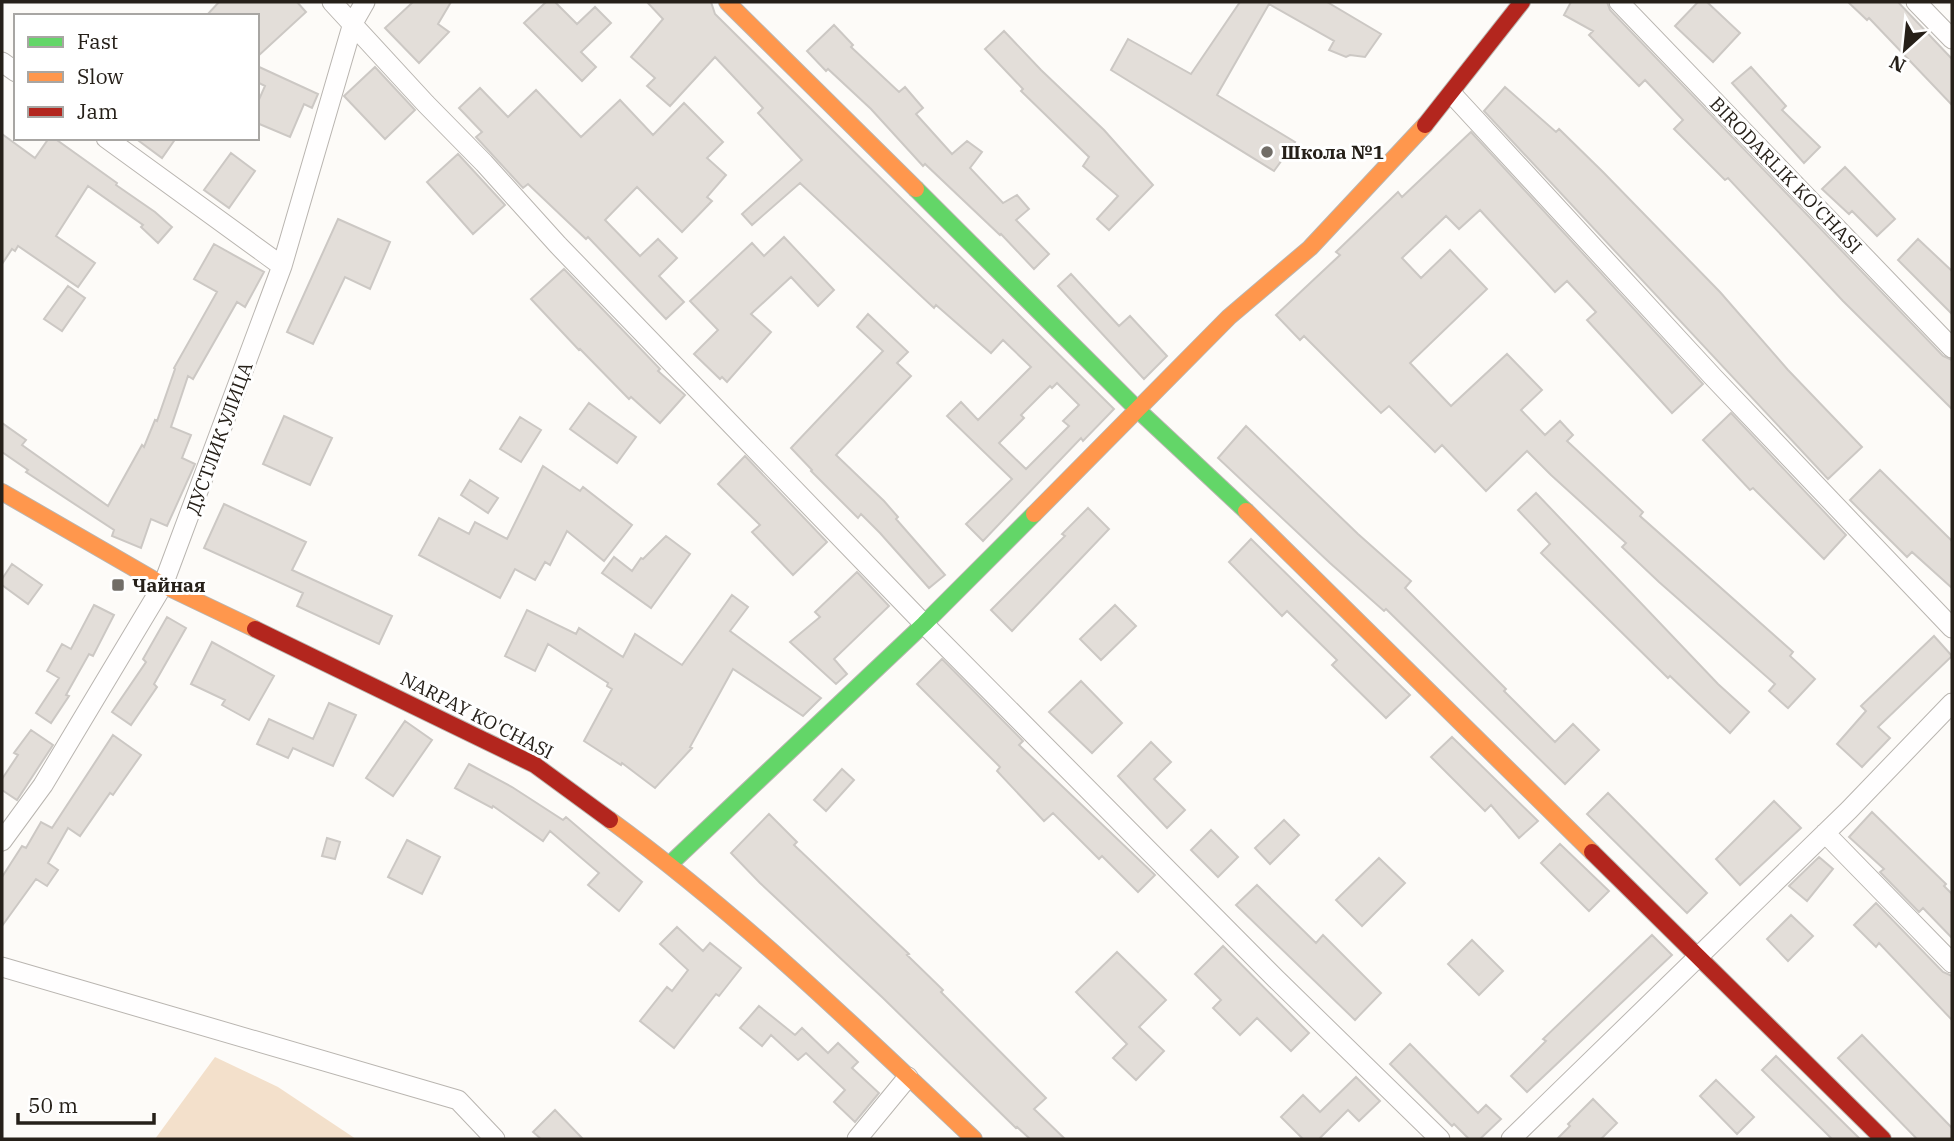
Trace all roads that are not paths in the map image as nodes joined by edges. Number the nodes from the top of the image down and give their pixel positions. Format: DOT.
graph roads {
  1 [pos="332,2"];
  2 [pos="365,2"];
  3 [pos="727,2"];
  4 [pos="1522,2"];
  5 [pos="1619,2"];
  6 [pos="1916,2"];
  7 [pos="353,23"];
  8 [pos="1952,39"];
  9 [pos="1452,94"];
  10 [pos="109,140"];
  11 [pos="282,266"];
  12 [pos="1952,348"];
  13 [pos="1138,411"];
  14 [pos="2,492"];
  15 [pos="163,585"];
  16 [pos="924,624"];
  17 [pos="1952,628"];
  18 [pos="1952,703"];
  19 [pos="1825,833"];
  20 [pos="2,841"];
  21 [pos="670,864"];
  22 [pos="1697,956"];
  23 [pos="1952,962"];
  24 [pos="2,967"];
  25 [pos="908,1077"];
  26 [pos="495,1139"];
  27 [pos="857,1139"];
  28 [pos="974,1139"];
  29 [pos="1440,1139"];
  30 [pos="1511,1139"];
  31 [pos="1883,1139"];
  1 -- 7 [label="street"];
  2 -- 7 [label="street, ДУСТЛИК УЛИЦА"];
  3 -- 13 [label="street"];
  4 -- 9 [label="street"];
  5 -- 12 [label="street, BIRODARLIK KO'CHASI"];
  6 -- 8 [label="street"];
  7 -- 11 [label="street, ДУСТЛИК УЛИЦА"];
  7 -- 16 [label="street"];
  9 -- 13 [label="street"];
  9 -- 17 [label="street"];
  10 -- 11 [label="street"];
  11 -- 15 [label="street, ДУСТЛИК УЛИЦА"];
  13 -- 16 [label="street"];
  13 -- 22 [label="street"];
  14 -- 15 [label="street, NARPAY KO'CHASI"];
  15 -- 20 [label="street, ДУСТЛИК УЛИЦА"];
  15 -- 21 [label="street, NARPAY KO'CHASI"];
  16 -- 21 [label="street"];
  16 -- 29 [label="street"];
  18 -- 19 [label="street"];
  19 -- 22 [label="street"];
  19 -- 23 [label="street"];
  21 -- 25 [label="street, NARPAY KO'CHASI"];
  22 -- 30 [label="street"];
  22 -- 31 [label="street"];
  24 -- 26 [label="street"];
  25 -- 27 [label="street"];
  25 -- 28 [label="street, NARPAY KO'CHASI"];
}
